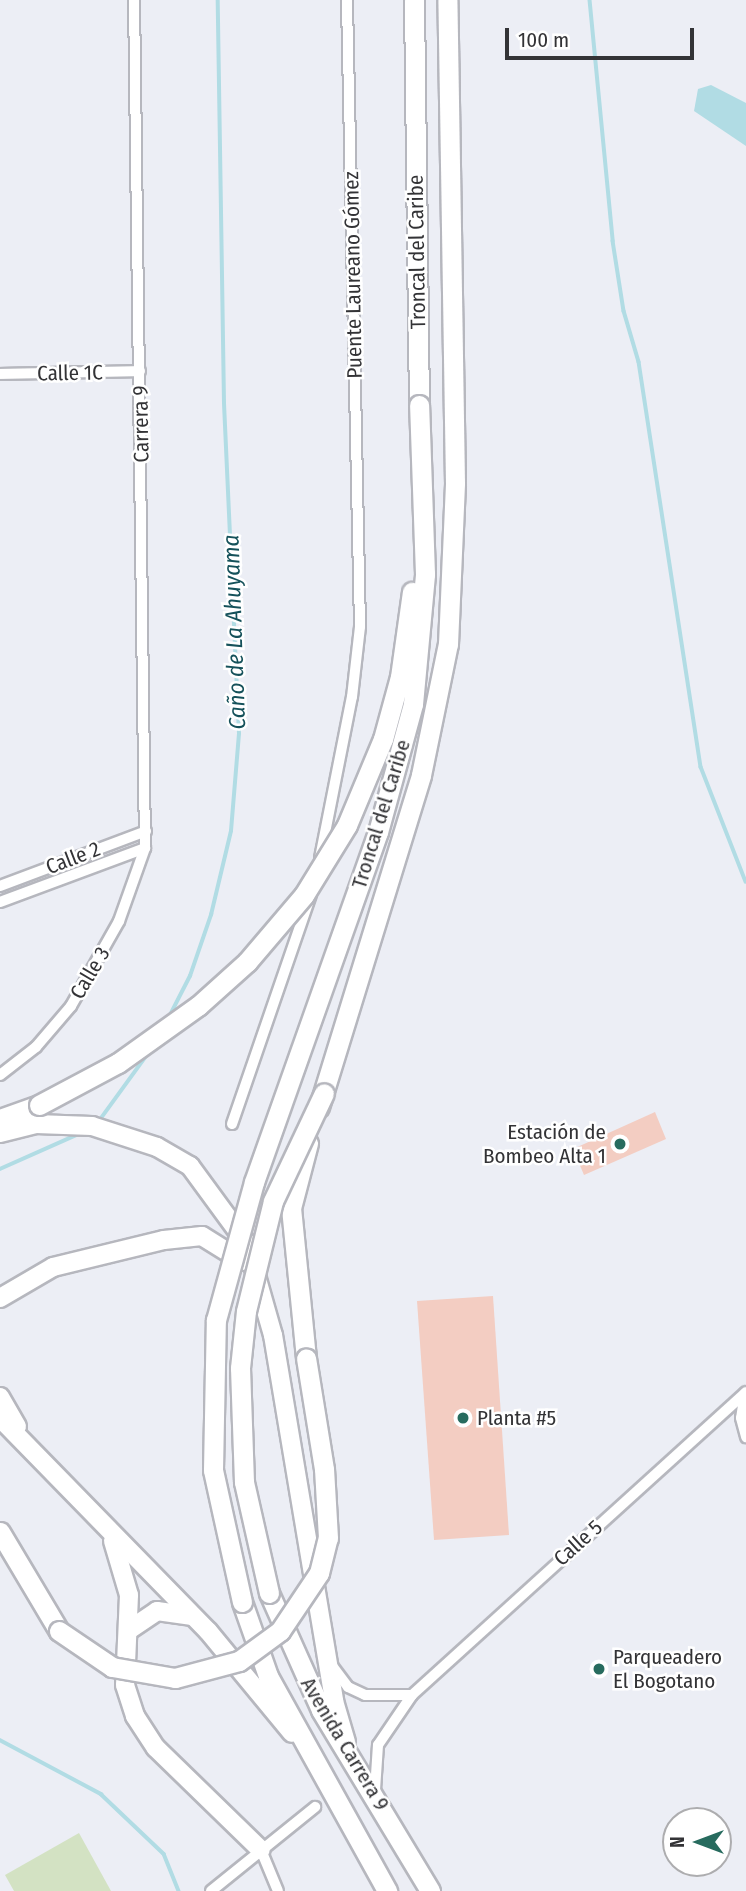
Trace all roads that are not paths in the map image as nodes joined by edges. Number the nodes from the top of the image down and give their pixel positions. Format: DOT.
graph roads {
  1 [pos="134,0"];
  2 [pos="347,0"];
  3 [pos="414,0"];
  4 [pos="447,0"];
  5 [pos="140,371"];
  6 [pos="0,374"];
  7 [pos="419,405"];
  8 [pos="146,831"];
  9 [pos="145,848"];
  10 [pos="0,886"];
  11 [pos="0,902"];
  12 [pos="0,1075"];
  13 [pos="324,1093"];
  14 [pos="0,1119"];
  15 [pos="235,1119"];
  16 [pos="0,1133"];
  17 [pos="255,1273"];
  18 [pos="0,1298"];
  19 [pos="746,1393"];
  20 [pos="0,1396"];
  21 [pos="0,1418"];
  22 [pos="746,1437"];
  23 [pos="29,1448"];
  24 [pos="107,1530"];
  25 [pos="0,1532"];
  26 [pos="269,1593"];
  27 [pos="242,1602"];
  28 [pos="191,1616"];
  29 [pos="129,1630"];
  30 [pos="324,1646"];
  31 [pos="412,1695"];
  32 [pos="351,1759"];
  33 [pos="319,1775"];
  34 [pos="377,1798"];
  35 [pos="315,1807"];
  36 [pos="261,1850"];
  37 [pos="211,1891"];
  38 [pos="278,1891"];
  39 [pos="387,1891"];
  40 [pos="430,1891"];
  1 -- 5 [label="street, Carrera 9"];
  2 -- 15 [label="street, Puente Laureano Gómez"];
  3 -- 7 [label="highway, Troncal del Caribe"];
  4 -- 13 [label="highway, Troncal del Caribe"];
  5 -- 6 [label="street, Calle 1C"];
  5 -- 8 [label="street, Carrera 9"];
  7 -- 14 [label="highway, bridge"];
  7 -- 27 [label="highway, Troncal del Caribe, bridge"];
  8 -- 9 [label="street, Carrera 9"];
  8 -- 10 [label="street, Calle 2"];
  9 -- 11 [label="street, Calle 2"];
  9 -- 12 [label="street, Calle 3"];
  13 -- 25 [label="highway, bridge"];
  13 -- 26 [label="highway, Troncal del Caribe, bridge"];
  16 -- 17 [label="main road"];
  17 -- 18 [label="main road"];
  17 -- 30 [label="main road"];
  19 -- 22 [label="street"];
  19 -- 31 [label="street, Calle 5"];
  20 -- 23 [label="main road"];
  21 -- 23 [label="main road"];
  23 -- 24 [label="main road"];
  24 -- 28 [label="main road"];
  24 -- 29 [label="main road"];
  26 -- 32 [label="highway, Avenida Carrera 9"];
  27 -- 33 [label="highway, Avenida Carrera 9"];
  28 -- 29 [label="main road"];
  28 -- 33 [label="main road"];
  29 -- 36 [label="main road"];
  30 -- 31 [label="street"];
  30 -- 32 [label="main road"];
  31 -- 34 [label="street, Calle 5"];
  32 -- 34 [label="highway, Avenida Carrera 9"];
  33 -- 39 [label="highway, Avenida Carrera 9"];
  34 -- 40 [label="highway, Avenida Carrera 9"];
  35 -- 36 [label="street"];
  36 -- 37 [label="street"];
  36 -- 38 [label="street"];
}
